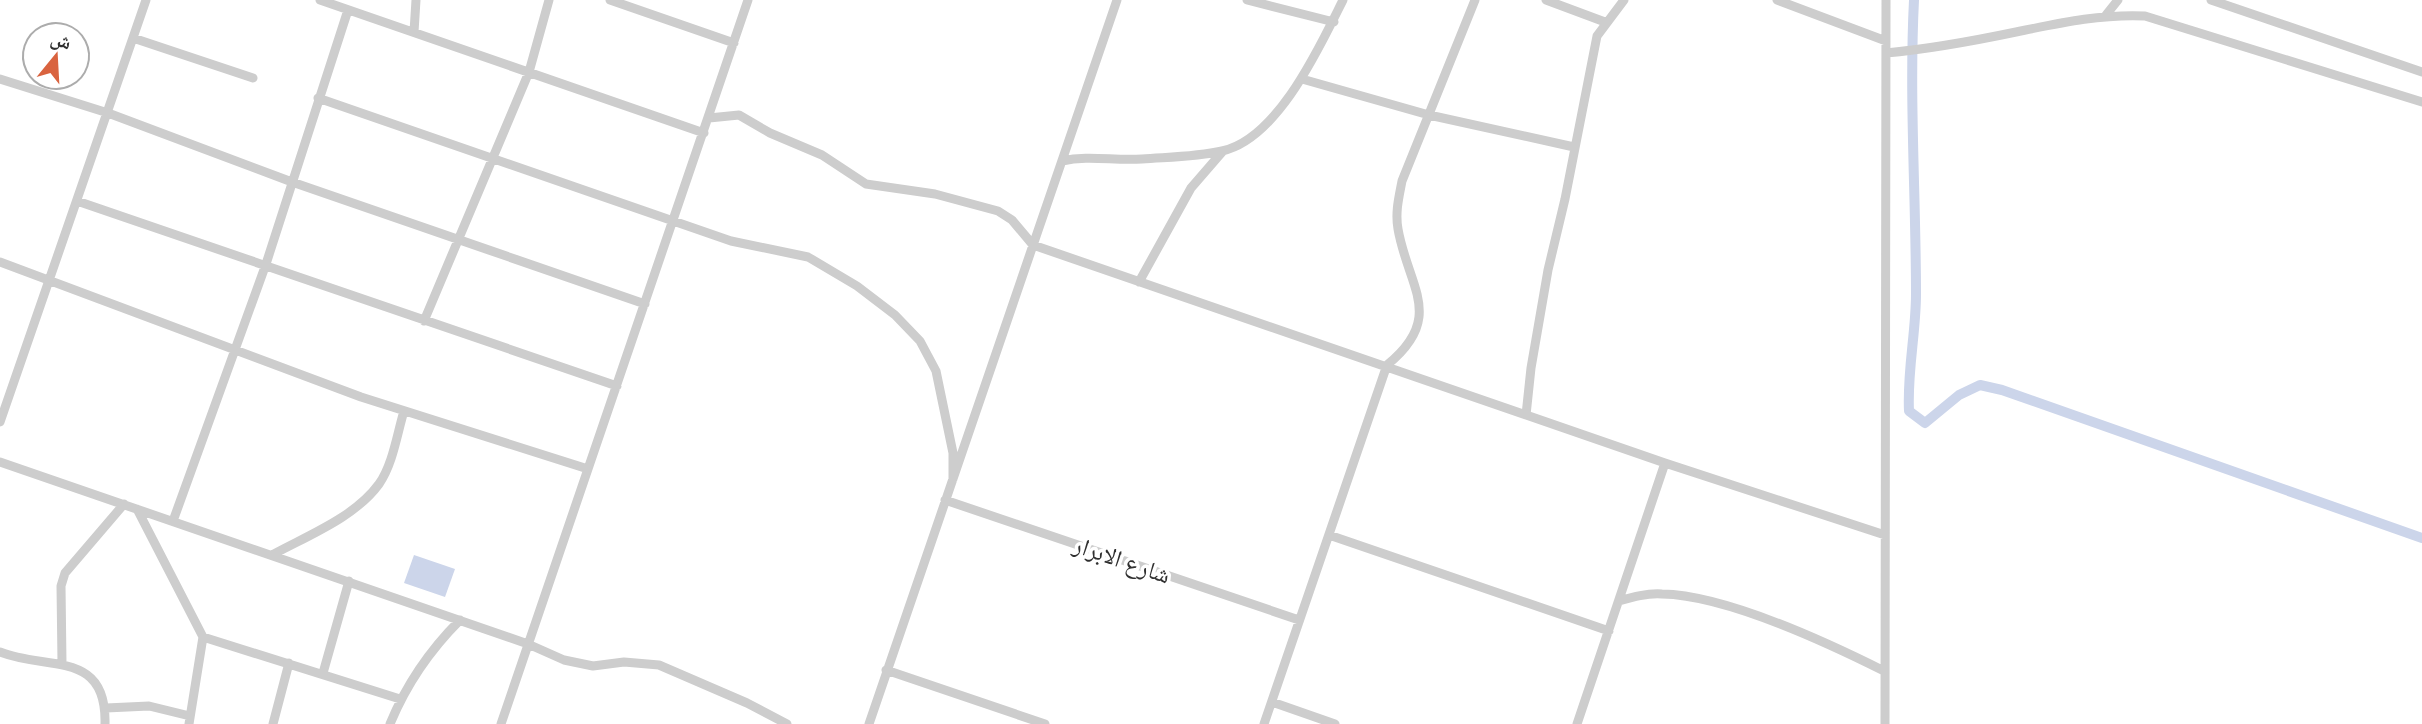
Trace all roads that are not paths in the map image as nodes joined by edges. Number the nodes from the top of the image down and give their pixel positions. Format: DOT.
graph roads {
  1 [pos="146,0"];
  2 [pos="320,0"];
  3 [pos="416,0"];
  4 [pos="549,0"];
  5 [pos="610,0"];
  6 [pos="748,0"];
  7 [pos="1117,0"];
  8 [pos="1247,0"];
  9 [pos="1343,0"];
  10 [pos="1475,0"];
  11 [pos="1546,0"];
  12 [pos="1624,0"];
  13 [pos="1777,0"];
  14 [pos="1886,0"];
  15 [pos="2118,0"];
  16 [pos="2211,0"];
  17 [pos="348,10"];
  18 [pos="2106,15"];
  19 [pos="1334,22"];
  20 [pos="1605,22"];
  21 [pos="414,32"];
  22 [pos="134,38"];
  23 [pos="1886,41"];
  24 [pos="734,43"];
  25 [pos="1886,53"];
  26 [pos="529,72"];
  27 [pos="2422,72"];
  28 [pos="253,78"];
  29 [pos="0,79"];
  30 [pos="1303,79"];
  31 [pos="318,98"];
  32 [pos="2422,102"];
  33 [pos="108,113"];
  34 [pos="1429,115"];
  35 [pos="709,118"];
  36 [pos="704,133"];
  37 [pos="1574,147"];
  38 [pos="1223,151"];
  39 [pos="494,161"];
  40 [pos="1062,161"];
  41 [pos="292,182"];
  42 [pos="77,201"];
  43 [pos="674,222"];
  44 [pos="460,239"];
  45 [pos="1033,245"];
  46 [pos="0,262"];
  47 [pos="266,264"];
  48 [pos="50,279"];
  49 [pos="1139,282"];
  50 [pos="645,304"];
  51 [pos="424,321"];
  52 [pos="235,351"];
  53 [pos="1387,365"];
  54 [pos="617,386"];
  55 [pos="404,411"];
  56 [pos="1526,415"];
  57 [pos="0,422"];
  58 [pos="0,462"];
  59 [pos="1665,463"];
  60 [pos="588,469"];
  61 [pos="953,479"];
  62 [pos="945,500"];
  63 [pos="124,504"];
  64 [pos="137,509"];
  65 [pos="173,521"];
  66 [pos="1885,535"];
  67 [pos="1329,536"];
  68 [pos="274,554"];
  69 [pos="349,581"];
  70 [pos="1619,601"];
  71 [pos="460,620"];
  72 [pos="1299,620"];
  73 [pos="1609,631"];
  74 [pos="203,637"];
  75 [pos="528,644"];
  76 [pos="0,652"];
  77 [pos="62,663"];
  78 [pos="289,663"];
  79 [pos="886,670"];
  80 [pos="1884,671"];
  81 [pos="323,673"];
  82 [pos="400,699"];
  83 [pos="1272,702"];
  84 [pos="106,708"];
  85 [pos="189,720"];
  86 [pos="105,724"];
  87 [pos="273,724"];
  88 [pos="390,724"];
  89 [pos="502,724"];
  90 [pos="787,724"];
  91 [pos="869,724"];
  92 [pos="1045,724"];
  93 [pos="1265,724"];
  94 [pos="1335,724"];
  95 [pos="1577,724"];
  96 [pos="1885,724"];
  1 -- 22 [label="street"];
  2 -- 17 [label="street"];
  3 -- 21 [label="street"];
  4 -- 26 [label="street"];
  5 -- 24 [label="street"];
  6 -- 24 [label="street"];
  7 -- 40 [label="street"];
  8 -- 19 [label="street"];
  9 -- 19 [label="street"];
  10 -- 34 [label="street"];
  11 -- 20 [label="street"];
  12 -- 20 [label="street"];
  13 -- 23 [label="street"];
  14 -- 23 [label="street"];
  15 -- 18 [label="street"];
  16 -- 27 [label="street"];
  17 -- 21 [label="street"];
  17 -- 31 [label="street"];
  18 -- 25 [label="street"];
  18 -- 32 [label="street"];
  19 -- 30 [label="street"];
  20 -- 37 [label="street"];
  21 -- 26 [label="street"];
  22 -- 28 [label="street"];
  22 -- 33 [label="street"];
  23 -- 25 [label="street"];
  24 -- 35 [label="street"];
  25 -- 66 [label="street"];
  26 -- 36 [label="street"];
  26 -- 39 [label="street"];
  29 -- 33 [label="street"];
  30 -- 34 [label="street"];
  30 -- 38 [label="street"];
  31 -- 39 [label="street"];
  31 -- 41 [label="street"];
  33 -- 41 [label="street"];
  33 -- 42 [label="street"];
  34 -- 37 [label="street"];
  34 -- 53 [label="street"];
  35 -- 36 [label="street"];
  35 -- 45 [label="street"];
  36 -- 43 [label="street"];
  37 -- 56 [label="street"];
  38 -- 40 [label="street"];
  38 -- 49 [label="street"];
  39 -- 43 [label="street"];
  39 -- 44 [label="street"];
  40 -- 45 [label="street"];
  41 -- 44 [label="street"];
  41 -- 47 [label="street"];
  42 -- 47 [label="street"];
  42 -- 48 [label="street"];
  43 -- 50 [label="street"];
  43 -- 61 [label="street"];
  44 -- 50 [label="street"];
  44 -- 51 [label="street"];
  45 -- 49 [label="street"];
  45 -- 61 [label="street"];
  46 -- 48 [label="street"];
  47 -- 51 [label="street"];
  47 -- 52 [label="street"];
  48 -- 52 [label="street"];
  48 -- 57 [label="street"];
  49 -- 53 [label="street"];
  50 -- 54 [label="street"];
  51 -- 54 [label="street"];
  52 -- 55 [label="street"];
  52 -- 65 [label="street"];
  53 -- 56 [label="street"];
  53 -- 67 [label="street"];
  54 -- 60 [label="street"];
  55 -- 60 [label="street"];
  55 -- 68 [label="street"];
  56 -- 59 [label="street"];
  58 -- 63 [label="street"];
  59 -- 66 [label="street"];
  59 -- 70 [label="street"];
  60 -- 75 [label="street"];
  61 -- 62 [label="street"];
  62 -- 72 [label="street, شارع الابرار"];
  62 -- 79 [label="street"];
  63 -- 64 [label="street"];
  63 -- 77 [label="street"];
  64 -- 65 [label="street"];
  64 -- 74 [label="street"];
  65 -- 68 [label="street"];
  66 -- 80 [label="street"];
  67 -- 72 [label="street"];
  67 -- 73 [label="street"];
  68 -- 69 [label="street"];
  69 -- 71 [label="street"];
  69 -- 81 [label="street"];
  70 -- 73 [label="street"];
  70 -- 80 [label="street"];
  71 -- 75 [label="street"];
  71 -- 82 [label="street"];
  72 -- 83 [label="street"];
  73 -- 95 [label="street"];
  74 -- 78 [label="street"];
  74 -- 85 [label="street"];
  75 -- 89 [label="street"];
  75 -- 90 [label="street"];
  76 -- 77 [label="street"];
  77 -- 84 [label="street"];
  78 -- 81 [label="street"];
  78 -- 87 [label="street"];
  79 -- 91 [label="street"];
  79 -- 92 [label="street"];
  80 -- 96 [label="street"];
  81 -- 82 [label="street"];
  82 -- 88 [label="street"];
  83 -- 93 [label="street"];
  83 -- 94 [label="street"];
  84 -- 85 [label="street"];
  84 -- 86 [label="street"];
}
